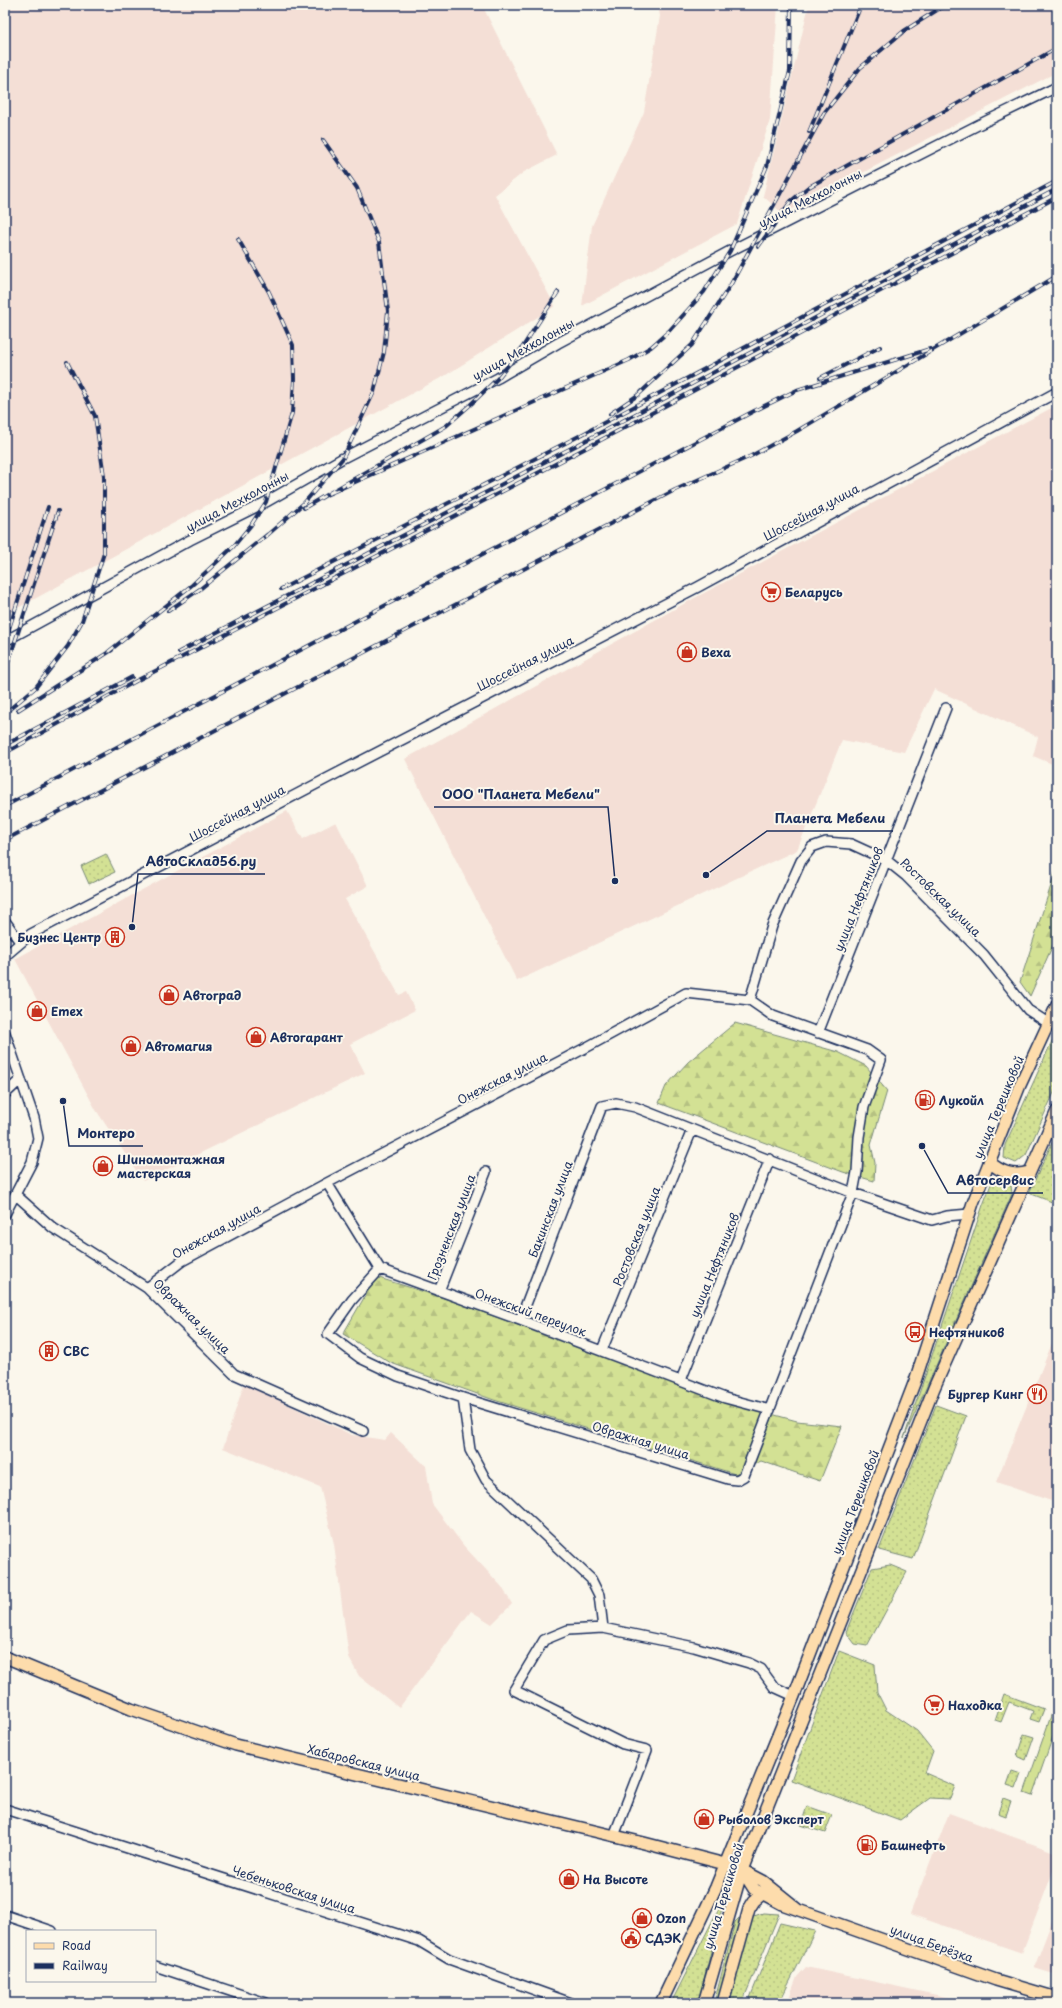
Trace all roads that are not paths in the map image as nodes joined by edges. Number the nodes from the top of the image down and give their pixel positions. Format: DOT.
graph roads {
  1 [pos="1057,87"];
  2 [pos="1057,392"];
  3 [pos="5,641"];
  4 [pos="946,708"];
  5 [pos="886,860"];
  6 [pos="5,921"];
  7 [pos="20,942"];
  8 [pos="5,956"];
  9 [pos="750,1000"];
  10 [pos="1057,1005"];
  11 [pos="1048,1023"];
  12 [pos="5,1033"];
  13 [pos="818,1033"];
  14 [pos="881,1060"];
  15 [pos="21,1079"];
  16 [pos="5,1094"];
  17 [pos="1056,1115"];
  18 [pos="692,1130"];
  19 [pos="770,1159"];
  20 [pos="989,1162"];
  21 [pos="486,1172"];
  22 [pos="1029,1172"];
  23 [pos="327,1183"];
  24 [pos="854,1193"];
  25 [pos="16,1195"];
  26 [pos="5,1214"];
  27 [pos="969,1214"];
  28 [pos="380,1269"];
  29 [pos="147,1288"];
  30 [pos="439,1291"];
  31 [pos="520,1320"];
  32 [pos="602,1350"];
  33 [pos="681,1380"];
  34 [pos="463,1398"];
  35 [pos="770,1410"];
  36 [pos="363,1431"];
  37 [pos="603,1628"];
  38 [pos="5,1657"];
  39 [pos="794,1696"];
  40 [pos="5,1809"];
  41 [pos="614,1836"];
  42 [pos="725,1864"];
  43 [pos="742,1870"];
  44 [pos="762,1894"];
  45 [pos="799,1910"];
  46 [pos="5,1915"];
  47 [pos="49,1930"];
  48 [pos="156,1966"];
  49 [pos="1057,1998"];
  50 [pos="266,2003"];
  51 [pos="571,2003"];
  52 [pos="661,2003"];
  53 [pos="704,2003"];
  54 [pos="723,2003"];
  1 -- 3 [label="street, улица Мехколонны"];
  2 -- 7 [label="street, Шоссейная улица"];
  4 -- 5 [label="street, улица Нефтяников"];
  5 -- 9 [label="street, Ростовская улица"];
  5 -- 11 [label="street, Ростовская улица"];
  5 -- 13 [label="street, улица Нефтяников"];
  6 -- 7 [label="street"];
  7 -- 8 [label="street, Шоссейная улица"];
  9 -- 13 [label="street, Онежская улица"];
  9 -- 23 [label="street, Онежская улица"];
  10 -- 11 [label="main road, улица Терешковой"];
  11 -- 20 [label="main road, улица Терешковой"];
  12 -- 15 [label="street"];
  13 -- 14 [label="street, Онежская улица"];
  14 -- 24 [label="street, Овражная улица"];
  15 -- 16 [label="street"];
  15 -- 25 [label="street"];
  17 -- 22 [label="main road, улица Терешковой"];
  18 -- 19 [label="street"];
  18 -- 31 [label="street, Бакинская улица"];
  18 -- 32 [label="street, Ростовская улица"];
  19 -- 24 [label="street"];
  19 -- 33 [label="street, улица Нефтяников"];
  20 -- 22 [label="main road"];
  20 -- 27 [label="main road, улица Терешковой"];
  21 -- 30 [label="street, Грозненская улица"];
  22 -- 43 [label="main road, улица Терешковой"];
  23 -- 28 [label="street"];
  23 -- 29 [label="street, Онежская улица"];
  24 -- 27 [label="street"];
  24 -- 35 [label="street, Овражная улица"];
  25 -- 26 [label="street"];
  25 -- 29 [label="street, Овражная улица"];
  27 -- 39 [label="main road, улица Терешковой"];
  28 -- 30 [label="street, Онежский переулок"];
  28 -- 34 [label="street, Овражная улица"];
  29 -- 36 [label="street, Овражная улица"];
  30 -- 31 [label="street, Онежский переулок"];
  31 -- 32 [label="street, Онежский переулок"];
  32 -- 33 [label="street, Онежский переулок"];
  33 -- 35 [label="street, Онежский переулок"];
  34 -- 35 [label="street, Овражная улица"];
  34 -- 37 [label="street"];
  37 -- 39 [label="street"];
  37 -- 41 [label="street"];
  38 -- 41 [label="main road, Хабаровская улица"];
  39 -- 42 [label="main road, улица Терешковой"];
  40 -- 51 [label="street, Чебеньковская улица"];
  41 -- 42 [label="main road, Хабаровская улица"];
  42 -- 43 [label="main road, улица Берёзка"];
  42 -- 52 [label="main road, улица Терешковой"];
  43 -- 44 [label="main road, улица Берёзка"];
  43 -- 45 [label="main road, улица Берёзка"];
  43 -- 53 [label="main road, улица Терешковой"];
  44 -- 45 [label="main road, улица Берёзка"];
  44 -- 54 [label="main road"];
  45 -- 49 [label="main road, улица Берёзка"];
  46 -- 47 [label="street"];
  48 -- 50 [label="street"];
}
